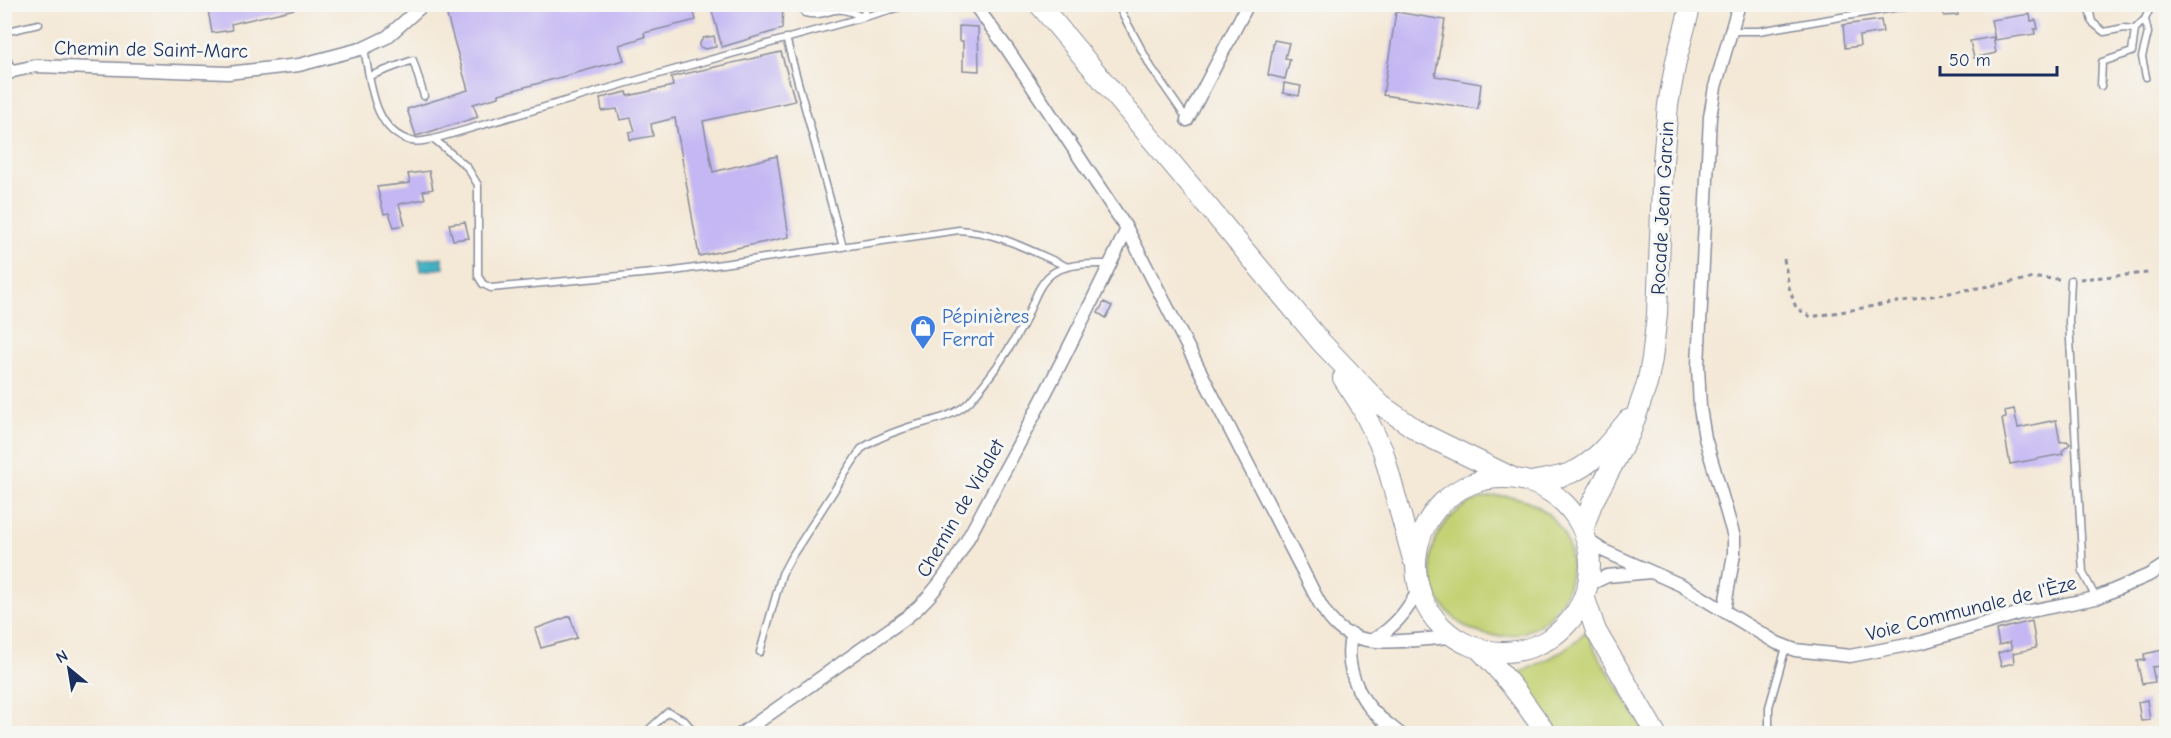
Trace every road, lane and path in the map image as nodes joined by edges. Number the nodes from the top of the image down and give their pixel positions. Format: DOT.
graph roads {
  1 [pos="424,4"];
  2 [pos="800,4"];
  3 [pos="869,4"];
  4 [pos="911,4"];
  5 [pos="974,4"];
  6 [pos="1040,4"];
  7 [pos="1117,4"];
  8 [pos="1248,4"];
  9 [pos="1691,4"];
  10 [pos="1739,4"];
  11 [pos="1917,4"];
  12 [pos="2088,4"];
  13 [pos="2152,4"];
  14 [pos="862,17"];
  15 [pos="2145,20"];
  16 [pos="39,24"];
  17 [pos="2136,29"];
  18 [pos="1730,31"];
  19 [pos="4,32"];
  20 [pos="786,38"];
  21 [pos="364,48"];
  22 [pos="4,54"];
  23 [pos="9,73"];
  24 [pos="370,76"];
  25 [pos="2146,77"];
  26 [pos="2101,86"];
  27 [pos="424,96"];
  28 [pos="1187,120"];
  29 [pos="434,139"];
  30 [pos="1127,229"];
  31 [pos="843,247"];
  32 [pos="1784,259"];
  33 [pos="1110,264"];
  34 [pos="1068,267"];
  35 [pos="2148,273"];
  36 [pos="2071,280"];
  37 [pos="1321,342"];
  38 [pos="1636,411"];
  39 [pos="1521,480"];
  40 [pos="1585,535"];
  41 [pos="2166,564"];
  42 [pos="1415,566"];
  43 [pos="1654,572"];
  44 [pos="1419,589"];
  45 [pos="1586,591"];
  46 [pos="2097,598"];
  47 [pos="1724,611"];
  48 [pos="1352,634"];
  49 [pos="1454,637"];
  50 [pos="1373,640"];
  51 [pos="1786,647"];
  52 [pos="1479,649"];
  53 [pos="760,652"];
  54 [pos="644,734"];
  55 [pos="696,734"];
  56 [pos="741,734"];
  57 [pos="1401,734"];
  58 [pos="1546,734"];
  59 [pos="1656,734"];
  60 [pos="1768,734"];
  1 -- 21 [label="street, Chemin de Saint-Marc"];
  2 -- 14 [label="lane"];
  3 -- 14 [label="lane"];
  4 -- 14 [label="lane"];
  5 -- 30 [label="street"];
  6 -- 37 [label="main road"];
  7 -- 28 [label="lane"];
  8 -- 28 [label="street"];
  9 -- 38 [label="main road, Rocade Jean Garcin"];
  10 -- 18 [label="street"];
  11 -- 18 [label="lane"];
  12 -- 17 [label="lane"];
  13 -- 15 [label="lane"];
  14 -- 20 [label="lane"];
  15 -- 17 [label="lane"];
  15 -- 25 [label="lane"];
  16 -- 19 [label="lane"];
  17 -- 26 [label="lane"];
  18 -- 47 [label="street"];
  20 -- 29 [label="lane"];
  20 -- 31 [label="lane"];
  21 -- 23 [label="street, Chemin de Saint-Marc"];
  21 -- 24 [label="lane"];
  22 -- 23 [label="lane"];
  24 -- 27 [label="lane"];
  24 -- 29 [label="lane"];
  29 -- 31 [label="lane"];
  30 -- 33 [label="street, Chemin de Vidalet"];
  30 -- 48 [label="street"];
  31 -- 34 [label="lane"];
  32 -- 36 [label="path"];
  33 -- 34 [label="lane"];
  33 -- 56 [label="street, Chemin de Vidalet"];
  34 -- 53 [label="lane"];
  35 -- 36 [label="path"];
  36 -- 46 [label="lane"];
  37 -- 39 [label="main road"];
  37 -- 42 [label="main road"];
  38 -- 39 [label="main road, Rocade Jean Garcin"];
  38 -- 40 [label="main road, Rocade Jean Garcin"];
  39 -- 40 [label="main road"];
  39 -- 42 [label="main road"];
  40 -- 43 [label="street, Voie Communale de l'Èze"];
  40 -- 45 [label="main road"];
  41 -- 46 [label="street, Voie Communale de l'Èze"];
  42 -- 44 [label="main road"];
  43 -- 45 [label="street, Voie Communale de l'Èze"];
  43 -- 47 [label="street, Voie Communale de l'Èze"];
  44 -- 49 [label="main road"];
  44 -- 50 [label="street"];
  45 -- 52 [label="main road"];
  45 -- 59 [label="main road"];
  46 -- 51 [label="street, Voie Communale de l'Èze"];
  47 -- 51 [label="street, Voie Communale de l'Èze"];
  48 -- 50 [label="street"];
  48 -- 57 [label="street"];
  49 -- 50 [label="street"];
  49 -- 52 [label="main road"];
  51 -- 60 [label="lane"];
  52 -- 58 [label="main road"];
  54 -- 55 [label="lane"];
}
